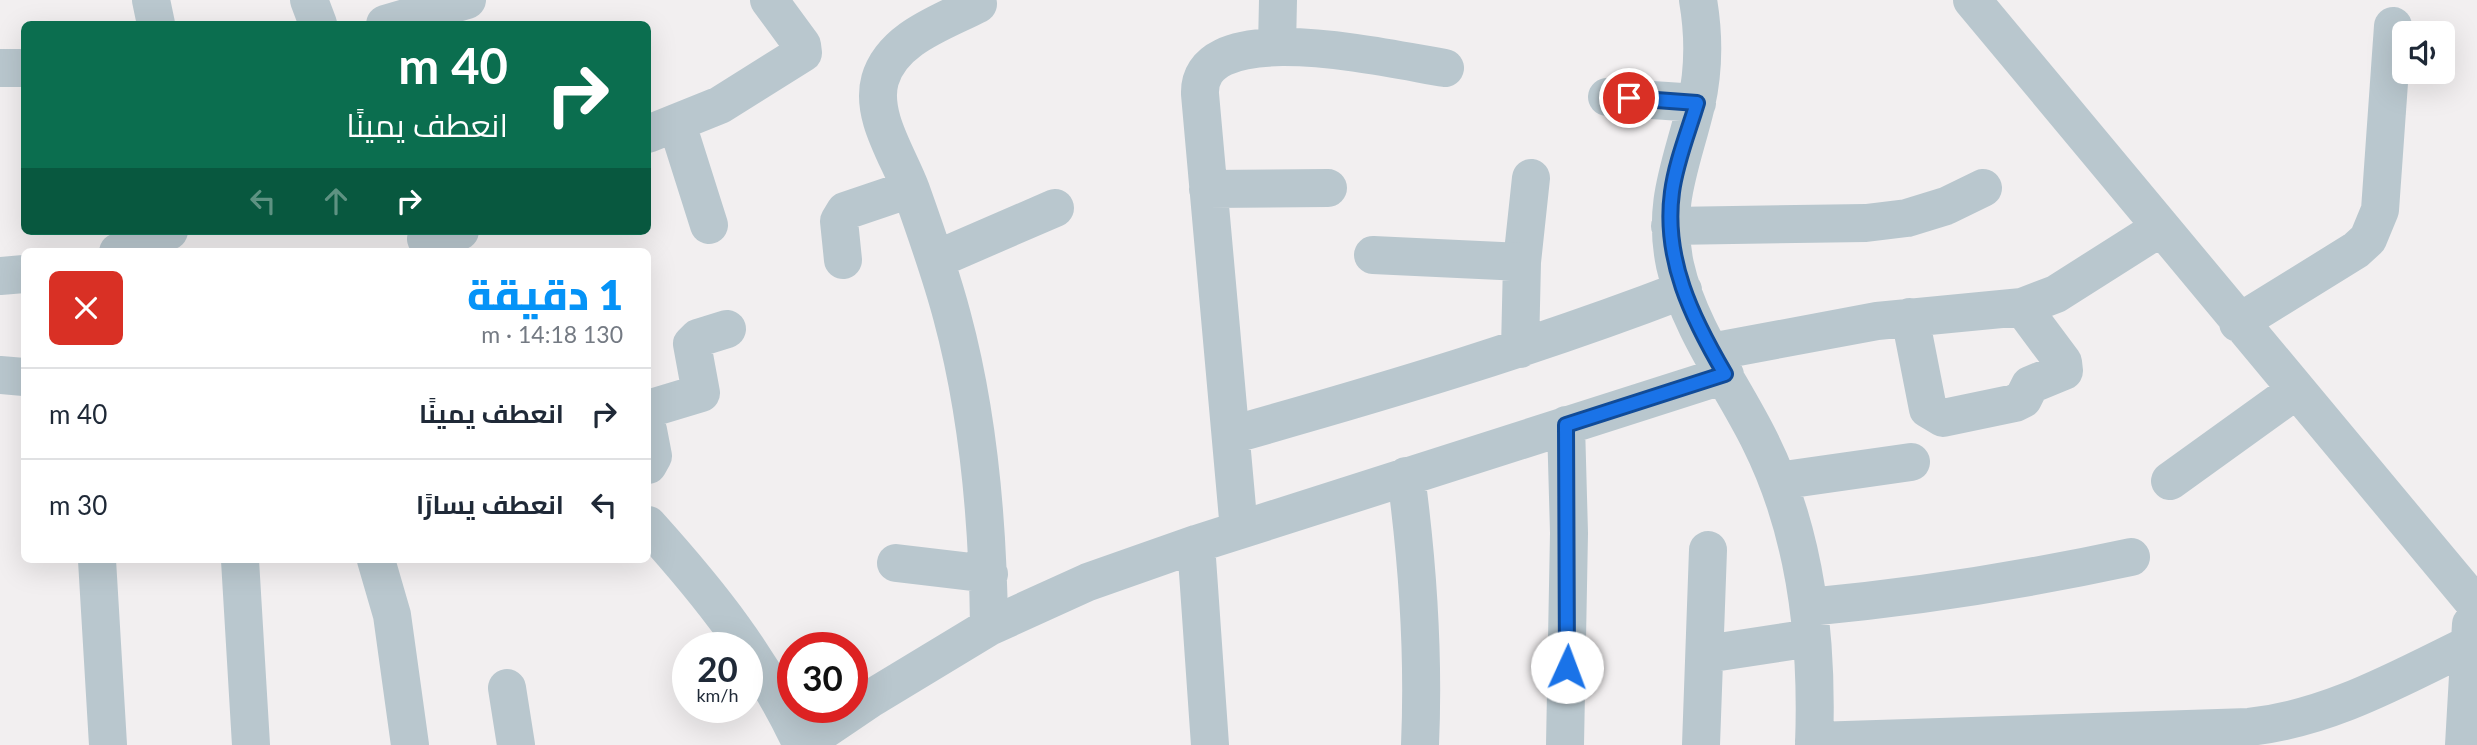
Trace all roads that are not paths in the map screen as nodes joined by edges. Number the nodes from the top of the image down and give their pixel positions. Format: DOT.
graph roads {
  1 [pos="151,0"];
  2 [pos="309,0"];
  3 [pos="467,0"];
  4 [pos="769,0"];
  5 [pos="1278,0"];
  6 [pos="1698,0"];
  7 [pos="1972,0"];
  8 [pos="978,4"];
  9 [pos="155,21"];
  10 [pos="317,21"];
  11 [pos="395,21"];
  12 [pos="2392,40"];
  13 [pos="1277,47"];
  14 [pos="0,68"];
  15 [pos="21,68"];
  16 [pos="1445,68"];
  17 [pos="1607,97"];
  18 [pos="1697,103"];
  19 [pos="662,129"];
  20 [pos="1531,178"];
  21 [pos="1328,188"];
  22 [pos="1983,188"];
  23 [pos="910,189"];
  24 [pos="1208,189"];
  25 [pos="1055,208"];
  26 [pos="709,225"];
  27 [pos="1670,226"];
  28 [pos="2160,228"];
  29 [pos="160,235"];
  30 [pos="128,248"];
  31 [pos="1373,255"];
  32 [pos="843,260"];
  33 [pos="935,260"];
  34 [pos="1522,262"];
  35 [pos="21,274"];
  36 [pos="0,276"];
  37 [pos="1683,290"];
  38 [pos="2022,307"];
  39 [pos="1910,317"];
  40 [pos="2238,323"];
  41 [pos="727,329"];
  42 [pos="1520,349"];
  43 [pos="1718,363"];
  44 [pos="0,375"];
  45 [pos="21,377"];
  46 [pos="2295,391"];
  47 [pos="651,409"];
  48 [pos="1566,425"];
  49 [pos="1231,435"];
  50 [pos="1911,462"];
  51 [pos="1406,476"];
  52 [pos="1778,481"];
  53 [pos="2170,481"];
  54 [pos="651,528"];
  55 [pos="1239,530"];
  56 [pos="1196,544"];
  57 [pos="1708,550"];
  58 [pos="2131,557"];
  59 [pos="97,563"];
  60 [pos="240,563"];
  61 [pos="377,563"];
  62 [pos="896,563"];
  63 [pos="989,574"];
  64 [pos="2475,604"];
  65 [pos="1810,623"];
  66 [pos="989,627"];
  67 [pos="2470,643"];
  68 [pos="1706,654"];
  69 [pos="507,688"];
  70 [pos="2285,734"];
  71 [pos="1814,743"];
  72 [pos="108,745"];
  73 [pos="251,745"];
  74 [pos="410,745"];
  75 [pos="516,745"];
  76 [pos="802,745"];
  77 [pos="1210,745"];
  78 [pos="1420,745"];
  79 [pos="1565,745"];
  80 [pos="1701,745"];
  81 [pos="2464,745"];
  1 -- 9 [label="street"];
  2 -- 10 [label="street"];
  3 -- 11 [label="street"];
  4 -- 19 [label="street"];
  5 -- 13 [label="street"];
  6 -- 18 [label="street"];
  7 -- 28 [label="street"];
  8 -- 23 [label="street"];
  12 -- 40 [label="street"];
  13 -- 16 [label="street"];
  13 -- 24 [label="street"];
  14 -- 15 [label="street"];
  17 -- 18 [label="street"];
  18 -- 27 [label="street"];
  19 -- 26 [label="street"];
  20 -- 34 [label="street"];
  21 -- 24 [label="street"];
  22 -- 27 [label="street"];
  23 -- 32 [label="street"];
  23 -- 33 [label="street"];
  24 -- 49 [label="street"];
  25 -- 33 [label="street"];
  27 -- 37 [label="street"];
  28 -- 38 [label="street"];
  28 -- 40 [label="street"];
  29 -- 30 [label="street"];
  31 -- 34 [label="street"];
  33 -- 63 [label="street"];
  34 -- 42 [label="street"];
  35 -- 36 [label="street"];
  37 -- 42 [label="street"];
  37 -- 43 [label="street"];
  38 -- 39 [label="street"];
  38 -- 39 [label="street"];
  39 -- 43 [label="street"];
  40 -- 46 [label="street"];
  41 -- 47 [label="street"];
  42 -- 49 [label="street"];
  43 -- 48 [label="street"];
  43 -- 52 [label="street"];
  44 -- 45 [label="street"];
  46 -- 53 [label="street"];
  46 -- 64 [label="street"];
  48 -- 51 [label="street"];
  48 -- 79 [label="street"];
  49 -- 55 [label="street"];
  50 -- 52 [label="street"];
  51 -- 55 [label="street"];
  51 -- 78 [label="street"];
  52 -- 65 [label="street"];
  54 -- 76 [label="street"];
  55 -- 56 [label="street"];
  56 -- 66 [label="street"];
  56 -- 77 [label="street"];
  57 -- 68 [label="street"];
  58 -- 65 [label="street"];
  59 -- 72 [label="street"];
  60 -- 73 [label="street"];
  61 -- 74 [label="street"];
  62 -- 63 [label="street"];
  63 -- 66 [label="street"];
  64 -- 67 [label="street"];
  65 -- 68 [label="street"];
  65 -- 71 [label="street"];
  66 -- 76 [label="street"];
  67 -- 70 [label="street"];
  67 -- 81 [label="street"];
  68 -- 80 [label="street"];
  69 -- 75 [label="street"];
  70 -- 71 [label="street"];
}
